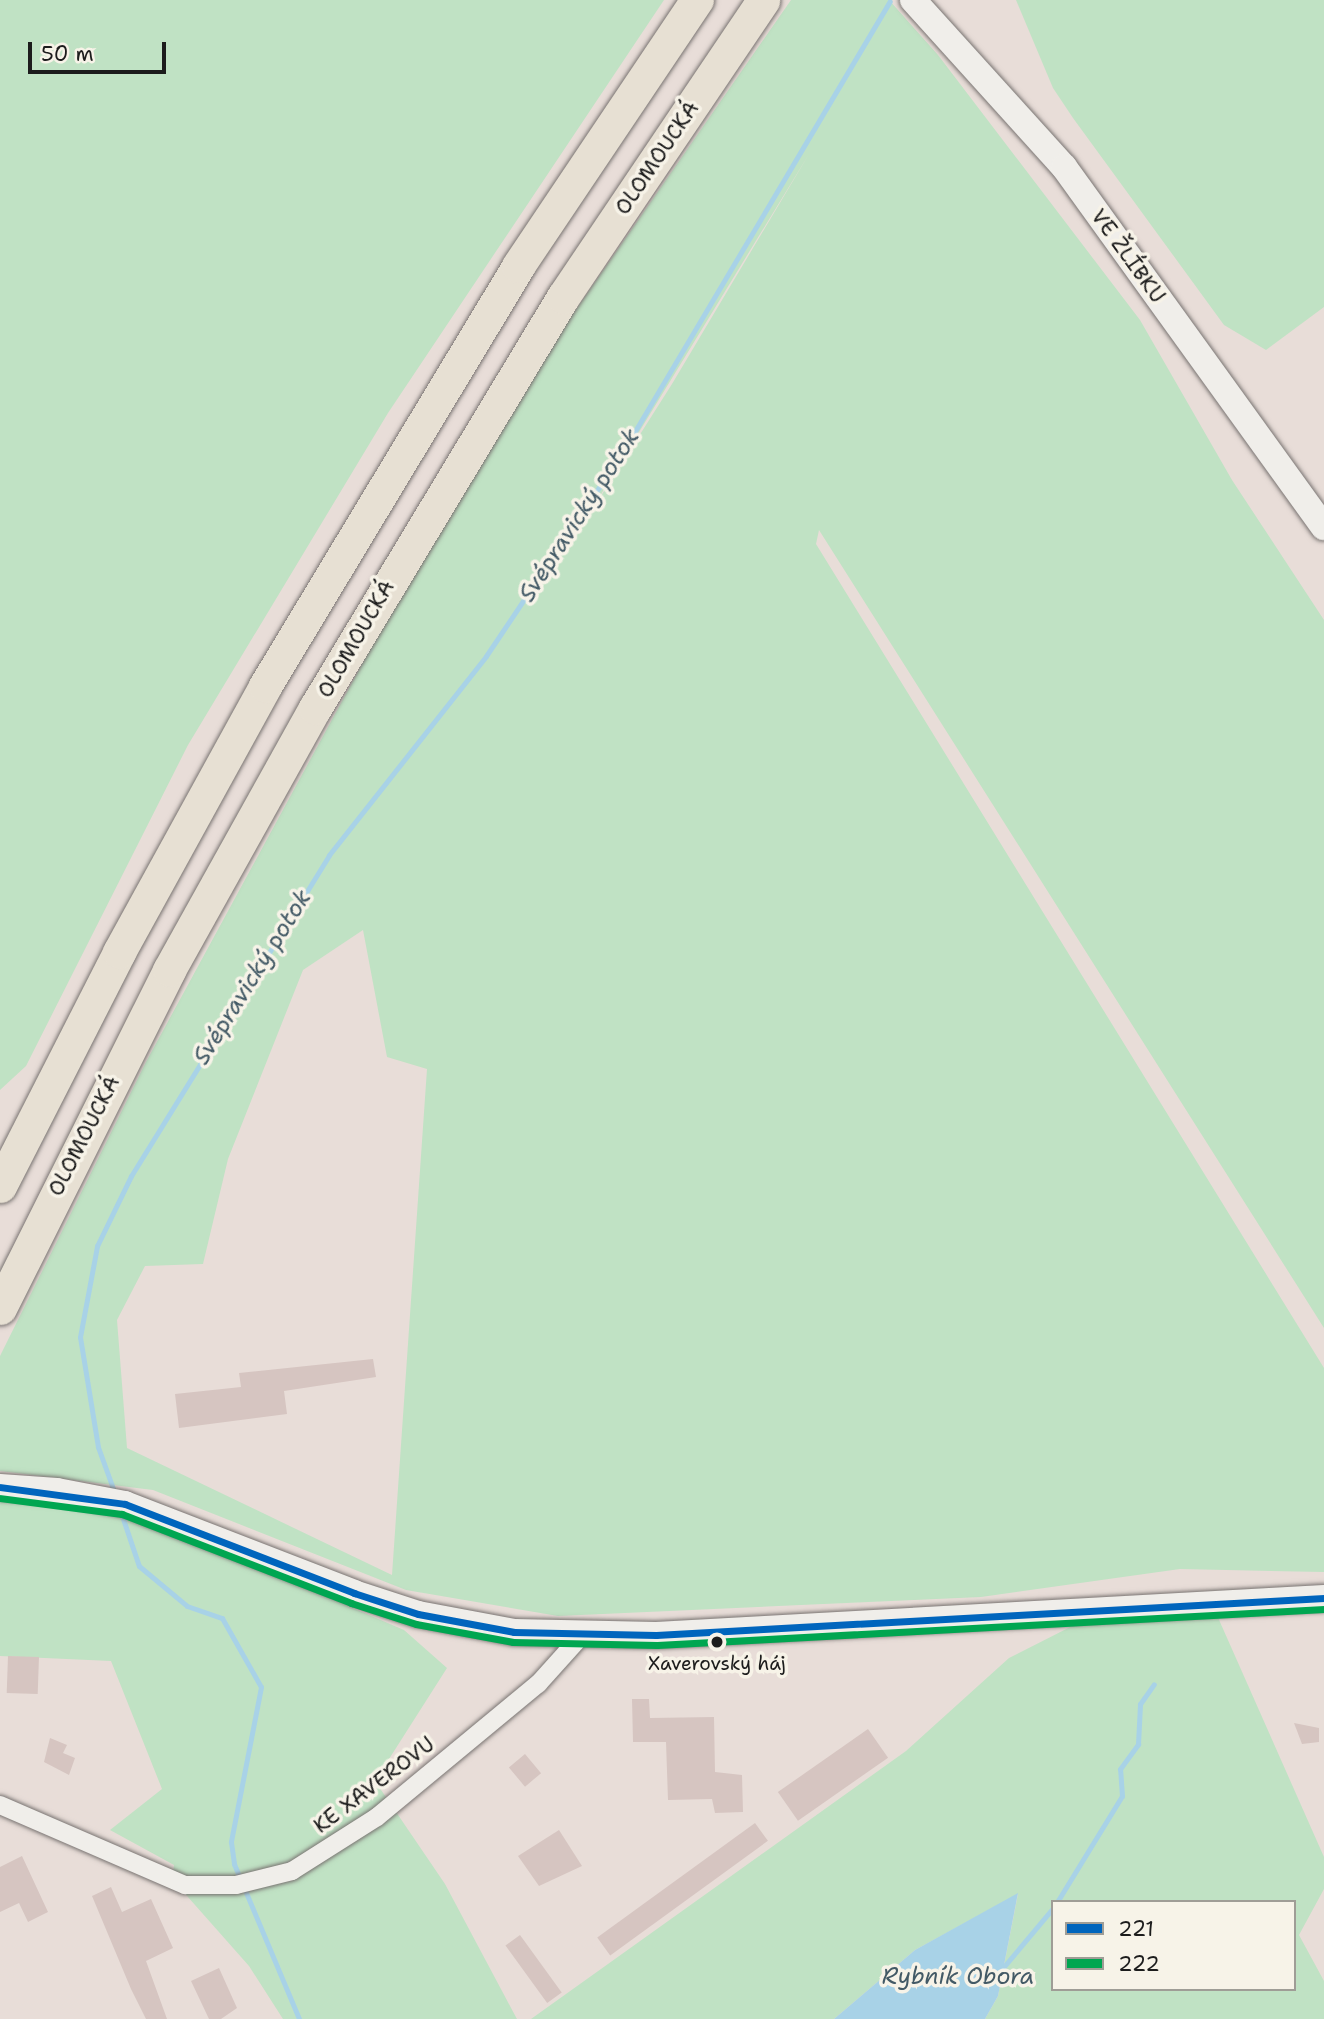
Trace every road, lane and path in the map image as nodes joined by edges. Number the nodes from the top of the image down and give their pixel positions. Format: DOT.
graph roads {
  1 [pos="697,0"];
  2 [pos="763,0"];
  3 [pos="913,0"];
  4 [pos="1324,527"];
  5 [pos="0,1186"];
  6 [pos="0,1308"];
  7 [pos="0,1487"];
  8 [pos="1324,1598"];
  9 [pos="583,1634"];
  10 [pos="0,1805"];
  1 -- 5 [label="highway"];
  2 -- 6 [label="highway, OLOMOUCKÁ"];
  3 -- 4 [label="street, VE ŽLÍBKU"];
  7 -- 9 [label="street"];
  8 -- 9 [label="street"];
  9 -- 10 [label="street, KE XAVEROVU"];
}
